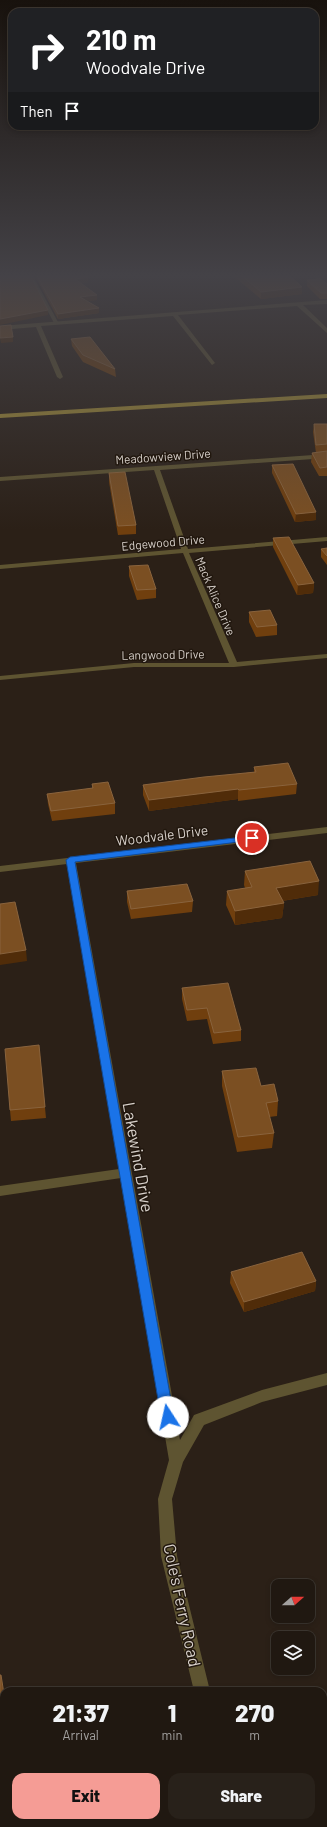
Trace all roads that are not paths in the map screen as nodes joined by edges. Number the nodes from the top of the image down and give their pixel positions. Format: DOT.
graph roads {
  1 [pos="52,359"];
  2 [pos="209,359"];
  3 [pos="212,363"];
  4 [pos="60,377"];
  5 [pos="327,396"];
  6 [pos="0,416"];
  7 [pos="327,456"];
  8 [pos="156,467"];
  9 [pos="0,479"];
  10 [pos="327,539"];
  11 [pos="185,551"];
  12 [pos="0,567"];
  13 [pos="327,656"];
  14 [pos="234,665"];
  15 [pos="0,678"];
  16 [pos="327,830"];
  17 [pos="70,860"];
  18 [pos="0,869"];
  19 [pos="125,1173"];
  20 [pos="0,1191"];
  21 [pos="327,1379"];
  22 [pos="176,1460"];
  23 [pos="201,1687"];
  1 -- 4 [label="street"];
  2 -- 3 [label="street"];
  5 -- 6 [label="highway"];
  7 -- 8 [label="street, Meadowview Drive"];
  8 -- 9 [label="street, Meadowview Drive"];
  8 -- 11 [label="street, Mack Alice Drive"];
  10 -- 11 [label="street, Edgewood Drive"];
  11 -- 12 [label="street, Edgewood Drive"];
  11 -- 14 [label="street, Mack Alice Drive"];
  13 -- 14 [label="street, Langwood Drive"];
  14 -- 15 [label="street, Langwood Drive"];
  16 -- 17 [label="street, Woodvale Drive"];
  17 -- 18 [label="street, Woodvale Drive"];
  17 -- 19 [label="street, Lakewind Drive"];
  19 -- 20 [label="street"];
  19 -- 22 [label="street, Lakewind Drive"];
  21 -- 22 [label="street, Cole's Ferry Road"];
  22 -- 23 [label="street, Cole's Ferry Road"];
}
